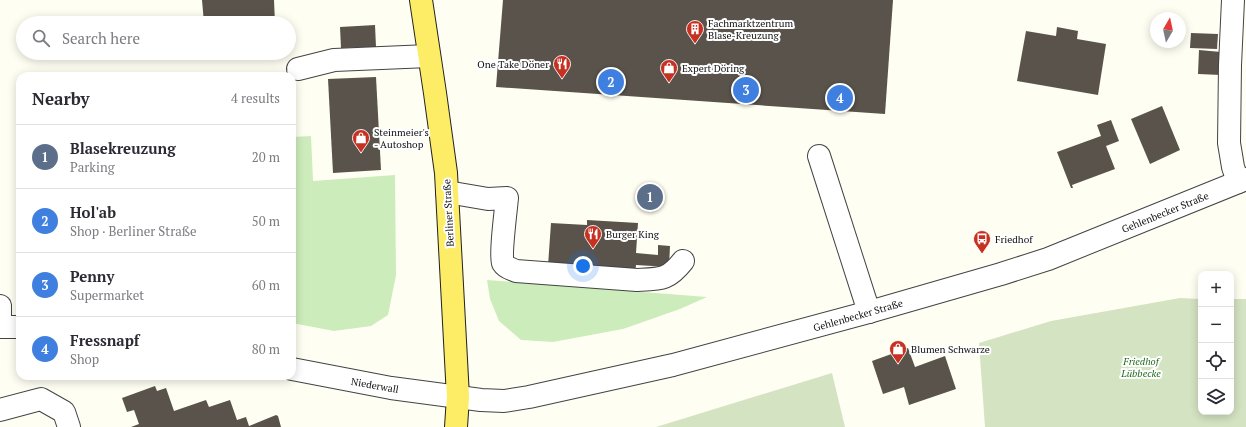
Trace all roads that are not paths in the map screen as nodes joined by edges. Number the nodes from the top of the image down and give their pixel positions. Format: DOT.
graph roads {
  1 [pos="420,0"];
  2 [pos="1233,0"];
  3 [pos="429,56"];
  4 [pos="298,69"];
  5 [pos="819,156"];
  6 [pos="1242,180"];
  7 [pos="447,192"];
  8 [pos="684,260"];
  9 [pos="0,306"];
  10 [pos="868,312"];
  11 [pos="0,327"];
  12 [pos="16,327"];
  13 [pos="296,370"];
  14 [pos="458,397"];
  15 [pos="0,410"];
  16 [pos="69,427"];
  17 [pos="456,427"];
  1 -- 3 [label="main road, Berliner Straße"];
  2 -- 6 [label="street"];
  3 -- 4 [label="street"];
  3 -- 7 [label="main road, Berliner Straße"];
  5 -- 10 [label="street"];
  6 -- 10 [label="street, Gehlenbecker Straße"];
  7 -- 8 [label="street"];
  7 -- 14 [label="main road, Berliner Straße"];
  9 -- 11 [label="street"];
  10 -- 14 [label="street, Gehlenbecker Straße"];
  11 -- 12 [label="street"];
  13 -- 14 [label="street, Niederwall"];
  14 -- 17 [label="main road, Berliner Straße"];
  15 -- 16 [label="street"];
}
